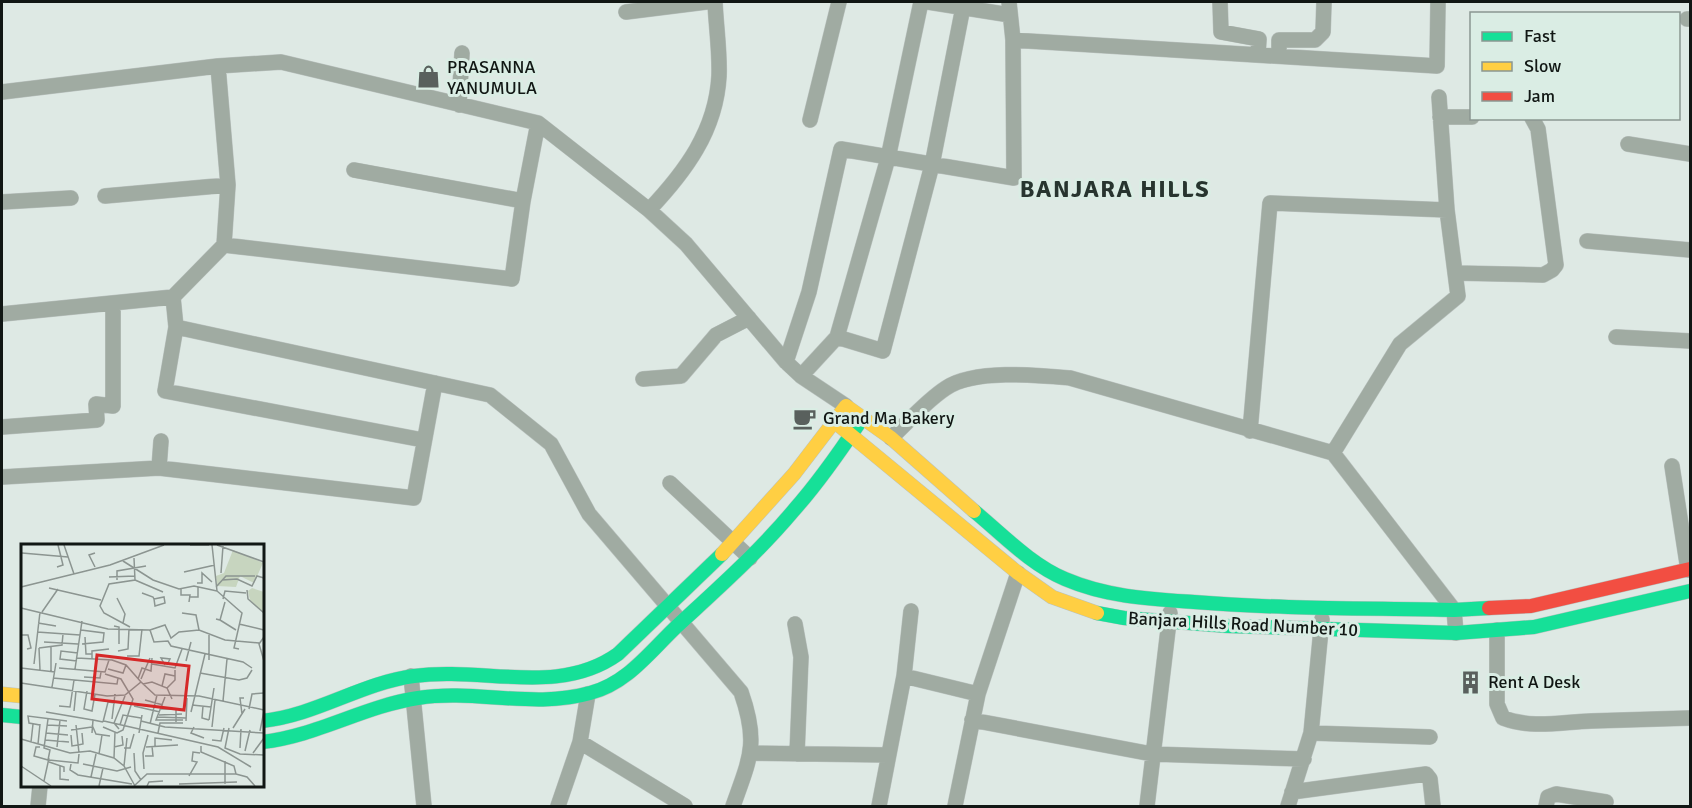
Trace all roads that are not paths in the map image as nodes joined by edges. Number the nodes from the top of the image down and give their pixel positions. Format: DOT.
graph roads {
  1 [pos="706,2"];
  2 [pos="715,2"];
  3 [pos="839,2"];
  4 [pos="921,2"];
  5 [pos="928,2"];
  6 [pos="1220,2"];
  7 [pos="1324,2"];
  8 [pos="1438,2"];
  9 [pos="964,5"];
  10 [pos="1009,8"];
  11 [pos="626,12"];
  12 [pos="1013,40"];
  13 [pos="462,53"];
  14 [pos="1258,55"];
  15 [pos="1279,56"];
  16 [pos="218,66"];
  17 [pos="2,92"];
  18 [pos="1439,97"];
  19 [pos="459,105"];
  20 [pos="1440,117"];
  21 [pos="1470,117"];
  22 [pos="810,120"];
  23 [pos="1533,120"];
  24 [pos="538,123"];
  25 [pos="1628,144"];
  26 [pos="1690,154"];
  27 [pos="888,158"];
  28 [pos="932,165"];
  29 [pos="354,170"];
  30 [pos="228,185"];
  31 [pos="105,196"];
  32 [pos="71,198"];
  33 [pos="523,201"];
  34 [pos="2,202"];
  35 [pos="649,210"];
  36 [pos="1447,210"];
  37 [pos="1587,242"];
  38 [pos="224,245"];
  39 [pos="1690,250"];
  40 [pos="1455,273"];
  41 [pos="173,297"];
  42 [pos="113,303"];
  43 [pos="2,314"];
  44 [pos="749,318"];
  45 [pos="176,327"];
  46 [pos="837,337"];
  47 [pos="1616,337"];
  48 [pos="1690,342"];
  49 [pos="786,362"];
  50 [pos="801,376"];
  51 [pos="643,379"];
  52 [pos="435,383"];
  53 [pos="846,406"];
  54 [pos="863,418"];
  55 [pos="835,422"];
  56 [pos="2,427"];
  57 [pos="1250,431"];
  58 [pos="851,435"];
  59 [pos="891,438"];
  60 [pos="423,440"];
  61 [pos="161,441"];
  62 [pos="1332,453"];
  63 [pos="1672,466"];
  64 [pos="159,468"];
  65 [pos="2,477"];
  66 [pos="670,483"];
  67 [pos="734,544"];
  68 [pos="750,558"];
  69 [pos="1689,569"];
  70 [pos="1018,573"];
  71 [pos="1690,591"];
  72 [pos="1172,599"];
  73 [pos="669,606"];
  74 [pos="1322,609"];
  75 [pos="1454,610"];
  76 [pos="911,611"];
  77 [pos="1170,620"];
  78 [pos="683,621"];
  79 [pos="795,624"];
  80 [pos="1321,630"];
  81 [pos="1497,630"];
  82 [pos="1456,633"];
  83 [pos="411,676"];
  84 [pos="904,676"];
  85 [pos="2,694"];
  86 [pos="588,694"];
  87 [pos="978,694"];
  88 [pos="21,696"];
  89 [pos="414,698"];
  90 [pos="2,716"];
  91 [pos="21,717"];
  92 [pos="1690,718"];
  93 [pos="972,720"];
  94 [pos="264,721"];
  95 [pos="1311,733"];
  96 [pos="1430,737"];
  97 [pos="264,742"];
  98 [pos="580,742"];
  99 [pos="752,753"];
  100 [pos="797,754"];
  101 [pos="1152,754"];
  102 [pos="888,755"];
  103 [pos="1304,759"];
  104 [pos="40,787"];
  105 [pos="1290,799"];
  106 [pos="1606,802"];
  107 [pos="38,807"];
  108 [pos="424,807"];
  109 [pos="558,807"];
  110 [pos="685,807"];
  111 [pos="733,807"];
  112 [pos="879,807"];
  113 [pos="955,807"];
  114 [pos="1147,807"];
  115 [pos="1433,807"];
  116 [pos="1546,807"];
  1 -- 11 [label="street"];
  2 -- 35 [label="street"];
  3 -- 22 [label="street"];
  4 -- 27 [label="street"];
  5 -- 9 [label="street"];
  6 -- 14 [label="street"];
  7 -- 15 [label="street"];
  8 -- 15 [label="street"];
  9 -- 10 [label="street"];
  9 -- 28 [label="street"];
  10 -- 12 [label="street"];
  12 -- 14 [label="street"];
  12 -- 28 [label="street"];
  13 -- 19 [label="street"];
  14 -- 15 [label="street"];
  16 -- 17 [label="street"];
  16 -- 19 [label="street"];
  16 -- 30 [label="street"];
  18 -- 20 [label="street"];
  19 -- 24 [label="street"];
  20 -- 21 [label="street"];
  20 -- 36 [label="street"];
  23 -- 40 [label="street"];
  24 -- 33 [label="street"];
  24 -- 35 [label="street"];
  25 -- 26 [label="street"];
  27 -- 28 [label="street"];
  27 -- 46 [label="street"];
  27 -- 49 [label="street"];
  28 -- 46 [label="street"];
  29 -- 33 [label="street"];
  30 -- 31 [label="street"];
  30 -- 38 [label="street"];
  32 -- 34 [label="street"];
  33 -- 38 [label="street"];
  35 -- 44 [label="street"];
  36 -- 40 [label="street"];
  36 -- 57 [label="street"];
  37 -- 39 [label="street"];
  38 -- 41 [label="street"];
  40 -- 62 [label="street"];
  41 -- 42 [label="street"];
  41 -- 45 [label="street"];
  42 -- 43 [label="street"];
  42 -- 56 [label="street"];
  44 -- 49 [label="street"];
  44 -- 51 [label="street"];
  45 -- 52 [label="street"];
  45 -- 60 [label="street"];
  46 -- 50 [label="street"];
  47 -- 48 [label="street"];
  49 -- 50 [label="street"];
  50 -- 53 [label="street"];
  52 -- 60 [label="street"];
  52 -- 73 [label="street"];
  53 -- 54 [label="main road, Banjara Hills Road Number 10"];
  53 -- 55 [label="main road"];
  54 -- 58 [label="main road"];
  54 -- 59 [label="main road, Banjara Hills Road Number 10"];
  55 -- 58 [label="main road, Banjara Hills Road Number 10"];
  55 -- 67 [label="main road"];
  57 -- 59 [label="street"];
  57 -- 62 [label="street"];
  58 -- 68 [label="main road"];
  58 -- 70 [label="main road, Banjara Hills Road Number 10"];
  59 -- 72 [label="main road, Banjara Hills Road Number 10"];
  60 -- 64 [label="street"];
  61 -- 64 [label="street"];
  62 -- 75 [label="street"];
  63 -- 69 [label="street"];
  64 -- 65 [label="street"];
  66 -- 67 [label="street"];
  67 -- 68 [label="street"];
  67 -- 73 [label="main road"];
  68 -- 78 [label="main road"];
  69 -- 75 [label="main road, Banjara Hills Road Number 10"];
  70 -- 77 [label="main road, Banjara Hills Road Number 10"];
  70 -- 87 [label="street"];
  71 -- 81 [label="main road, Banjara Hills Road Number 10"];
  72 -- 74 [label="main road, Banjara Hills Road Number 10"];
  72 -- 77 [label="street"];
  73 -- 78 [label="street"];
  73 -- 83 [label="main road"];
  74 -- 75 [label="main road, Banjara Hills Road Number 10"];
  74 -- 80 [label="street"];
  75 -- 82 [label="street"];
  76 -- 84 [label="street"];
  77 -- 80 [label="main road, Banjara Hills Road Number 10"];
  77 -- 101 [label="street"];
  78 -- 86 [label="main road"];
  78 -- 99 [label="street"];
  79 -- 100 [label="street"];
  80 -- 82 [label="main road, Banjara Hills Road Number 10"];
  80 -- 95 [label="street"];
  81 -- 82 [label="main road, Banjara Hills Road Number 10"];
  81 -- 92 [label="street"];
  83 -- 89 [label="street"];
  83 -- 94 [label="main road"];
  84 -- 87 [label="street"];
  84 -- 102 [label="street"];
  85 -- 88 [label="main road"];
  86 -- 89 [label="main road"];
  86 -- 98 [label="street"];
  87 -- 93 [label="street"];
  89 -- 97 [label="main road"];
  89 -- 108 [label="street"];
  90 -- 91 [label="main road"];
  93 -- 101 [label="street"];
  93 -- 113 [label="street"];
  95 -- 96 [label="street"];
  95 -- 103 [label="street"];
  98 -- 109 [label="street"];
  98 -- 110 [label="street"];
  99 -- 100 [label="street"];
  99 -- 111 [label="street"];
  100 -- 102 [label="street"];
  101 -- 103 [label="street"];
  101 -- 114 [label="street"];
  102 -- 112 [label="street"];
  103 -- 105 [label="street"];
  104 -- 107 [label="street"];
  105 -- 115 [label="street"];
  106 -- 116 [label="street"];
}
